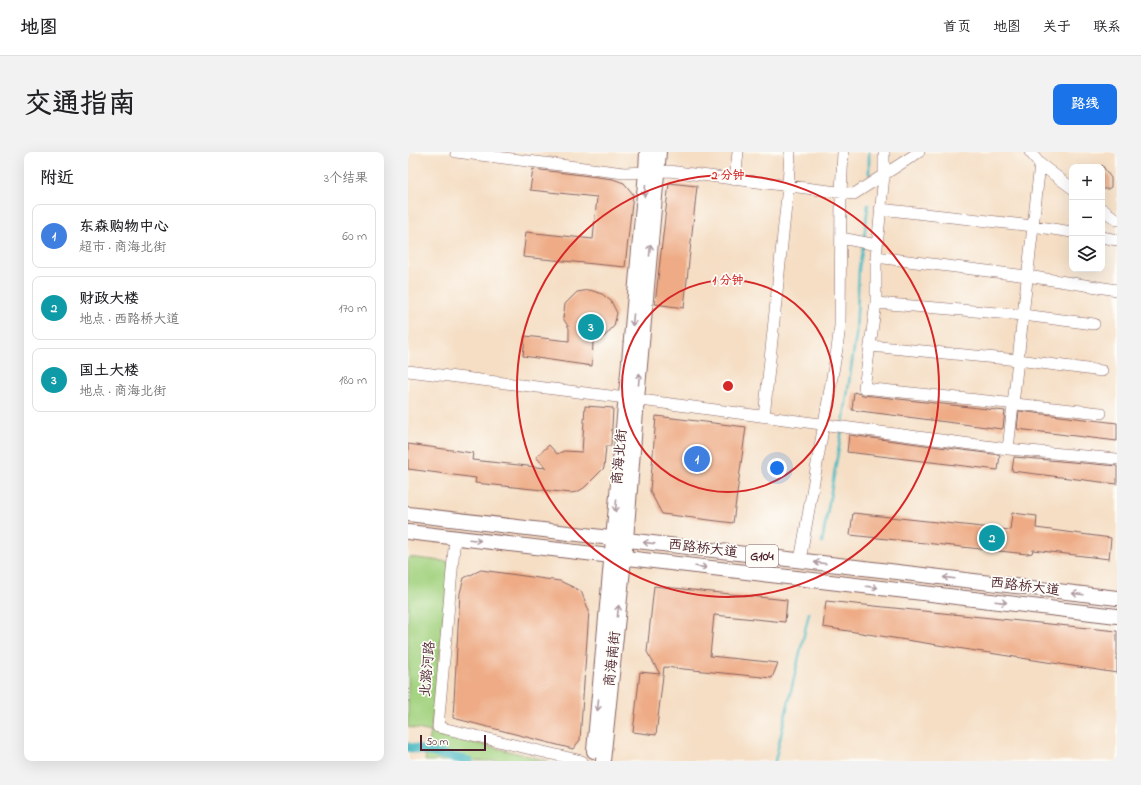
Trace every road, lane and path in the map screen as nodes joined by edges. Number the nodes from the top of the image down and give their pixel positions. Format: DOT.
graph roads {
  1 [pos="456,152"];
  2 [pos="647,152"];
  3 [pos="659,152"];
  4 [pos="738,152"];
  5 [pos="790,152"];
  6 [pos="843,152"];
  7 [pos="884,152"];
  8 [pos="919,152"];
  9 [pos="1030,152"];
  10 [pos="1040,164"];
  11 [pos="652,172"];
  12 [pos="884,175"];
  13 [pos="735,180"];
  14 [pos="788,186"];
  15 [pos="1069,186"];
  16 [pos="841,193"];
  17 [pos="880,210"];
  18 [pos="1105,211"];
  19 [pos="1117,220"];
  20 [pos="1033,226"];
  21 [pos="1069,232"];
  22 [pos="841,238"];
  23 [pos="1105,238"];
  24 [pos="1117,240"];
  25 [pos="868,243"];
  26 [pos="876,257"];
  27 [pos="1028,276"];
  28 [pos="1117,290"];
  29 [pos="876,303"];
  30 [pos="1023,315"];
  31 [pos="1094,324"];
  32 [pos="870,346"];
  33 [pos="1018,360"];
  34 [pos="408,371"];
  35 [pos="1102,371"];
  36 [pos="631,399"];
  37 [pos="1013,404"];
  38 [pos="1101,413"];
  39 [pos="764,417"];
  40 [pos="823,425"];
  41 [pos="1008,449"];
  42 [pos="1117,459"];
  43 [pos="408,514"];
  44 [pos="408,532"];
  45 [pos="455,537"];
  46 [pos="619,539"];
  47 [pos="618,557"];
  48 [pos="800,561"];
  49 [pos="1117,598"];
  50 [pos="1117,616"];
  51 [pos="408,689"];
  52 [pos="408,700"];
  53 [pos="408,704"];
  54 [pos="582,761"];
  55 [pos="593,761"];
  56 [pos="603,761"];
  1 -- 11 [label="street"];
  2 -- 11 [label="main road, 商海北街"];
  3 -- 11 [label="main road, 商海北街"];
  4 -- 13 [label="street"];
  5 -- 14 [label="street"];
  6 -- 16 [label="street"];
  7 -- 12 [label="street"];
  8 -- 12 [label="street"];
  9 -- 10 [label="street"];
  10 -- 15 [label="street"];
  10 -- 20 [label="street"];
  11 -- 13 [label="street"];
  11 -- 36 [label="main road, 商海北街"];
  12 -- 16 [label="street"];
  12 -- 17 [label="street"];
  13 -- 14 [label="street"];
  14 -- 16 [label="street"];
  14 -- 39 [label="street"];
  16 -- 22 [label="street"];
  17 -- 20 [label="street"];
  17 -- 25 [label="street"];
  18 -- 19 [label="street"];
  20 -- 21 [label="street"];
  20 -- 27 [label="street"];
  22 -- 25 [label="street"];
  22 -- 40 [label="street"];
  23 -- 24 [label="street"];
  25 -- 26 [label="street"];
  26 -- 27 [label="street"];
  26 -- 29 [label="street"];
  27 -- 28 [label="street"];
  27 -- 30 [label="street"];
  29 -- 30 [label="street"];
  29 -- 32 [label="street"];
  30 -- 31 [label="street"];
  30 -- 33 [label="street"];
  32 -- 33 [label="street"];
  32 -- 37 [label="street"];
  33 -- 35 [label="street"];
  33 -- 37 [label="street"];
  34 -- 36 [label="street"];
  36 -- 39 [label="street"];
  36 -- 46 [label="main road, 商海北街"];
  37 -- 38 [label="street"];
  37 -- 41 [label="street"];
  39 -- 40 [label="street"];
  40 -- 41 [label="street"];
  40 -- 48 [label="street"];
  41 -- 42 [label="street"];
  43 -- 46 [label="main road, 西路桥大道 / G104"];
  44 -- 45 [label="main road, 西路桥大道 / G104"];
  45 -- 47 [label="main road, 西路桥大道 / G104, one-way"];
  45 -- 54 [label="street, 北潞河路"];
  46 -- 47 [label="main road, 商海北街"];
  48 -- 46 [label="main road, 西路桥大道 / G104, one-way"];
  47 -- 50 [label="main road, 西路桥大道 / G104, one-way"];
  47 -- 55 [label="main road, 商海北街, one-way"];
  56 -- 47 [label="main road, 商海南街, one-way"];
  49 -- 48 [label="main road, 西路桥大道 / G104, one-way"];
  51 -- 52 [label="path"];
  52 -- 53 [label="path"];
}
